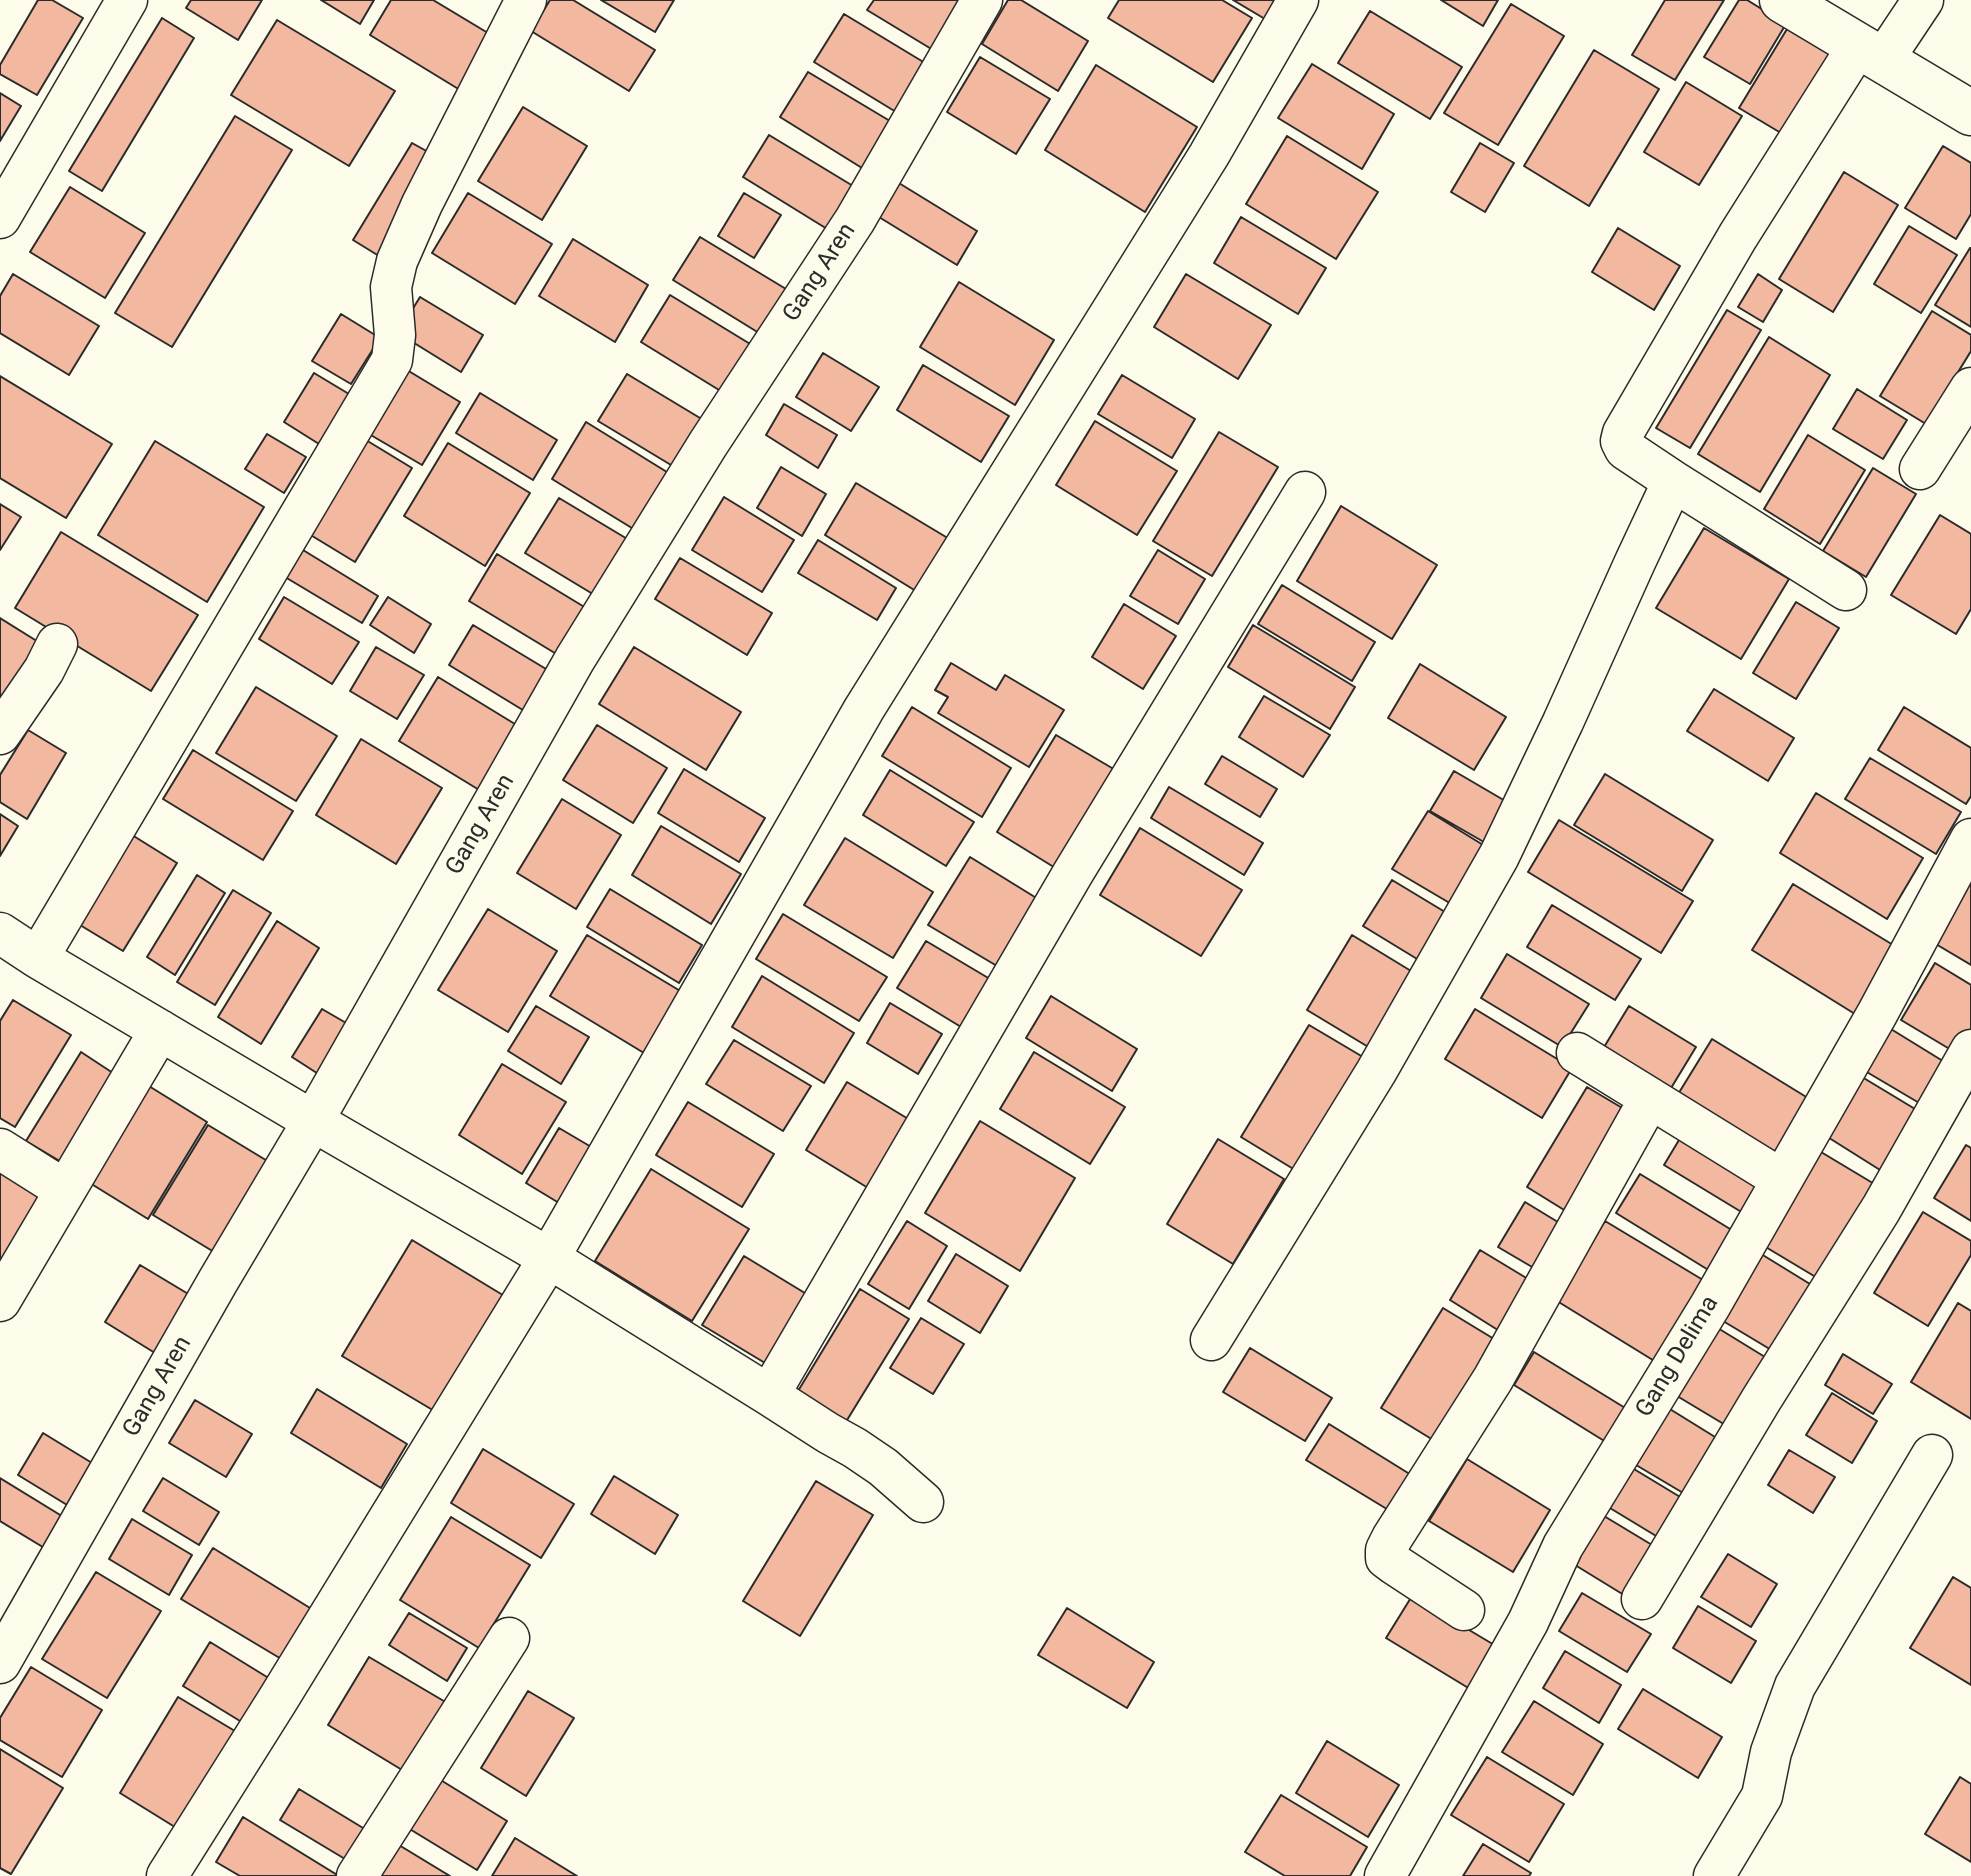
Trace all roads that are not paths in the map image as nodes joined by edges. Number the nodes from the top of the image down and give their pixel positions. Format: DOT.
graph roads {
  1 [pos="127,0"];
  2 [pos="526,0"];
  3 [pos="982,0"];
  4 [pos="1298,0"];
  5 [pos="1782,0"];
  6 [pos="1923,0"];
  7 [pos="1871,53"];
  8 [pos="1971,113"];
  9 [pos="0,218"];
  10 [pos="1971,388"];
  11 [pos="1920,469"];
  12 [pos="1673,481"];
  13 [pos="1305,492"];
  14 [pos="1846,590"];
  15 [pos="57,644"];
  16 [pos="0,734"];
  17 [pos="1971,839"];
  18 [pos="0,933"];
  19 [pos="38,958"];
  20 [pos="160,1030"];
  21 [pos="1971,1050"];
  22 [pos="1577,1053"];
  23 [pos="1650,1098"];
  24 [pos="313,1121"];
  25 [pos="0,1149"];
  26 [pos="1781,1179"];
  27 [pos="65,1190"];
  28 [pos="549,1258"];
  29 [pos="0,1301"];
  30 [pos="1211,1340"];
  31 [pos="769,1395"];
  32 [pos="1932,1455"];
  33 [pos="923,1502"];
  34 [pos="1642,1599"];
  35 [pos="1464,1610"];
  36 [pos="509,1638"];
  37 [pos="0,1663"];
  38 [pos="167,1876"];
  39 [pos="357,1876"];
  40 [pos="1385,1876"];
  41 [pos="1714,1876"];
  1 -- 9 [label="street"];
  2 -- 19 [label="street"];
  3 -- 24 [label="street, Gang Aren"];
  4 -- 28 [label="street"];
  5 -- 7 [label="street"];
  6 -- 7 [label="street"];
  7 -- 8 [label="street"];
  7 -- 12 [label="street"];
  10 -- 11 [label="street"];
  12 -- 14 [label="street"];
  12 -- 30 [label="street"];
  13 -- 31 [label="street"];
  15 -- 16 [label="street"];
  17 -- 26 [label="street, Gang Delima"];
  18 -- 19 [label="street"];
  19 -- 20 [label="street"];
  20 -- 24 [label="street"];
  20 -- 27 [label="street"];
  21 -- 34 [label="street"];
  22 -- 23 [label="street"];
  23 -- 26 [label="street"];
  23 -- 35 [label="street"];
  24 -- 28 [label="street"];
  24 -- 37 [label="street, Gang Aren"];
  25 -- 27 [label="street"];
  26 -- 40 [label="street, Gang Delima"];
  27 -- 29 [label="street"];
  28 -- 31 [label="street"];
  28 -- 38 [label="street"];
  31 -- 33 [label="street"];
  32 -- 41 [label="street"];
  36 -- 39 [label="street"];
}
